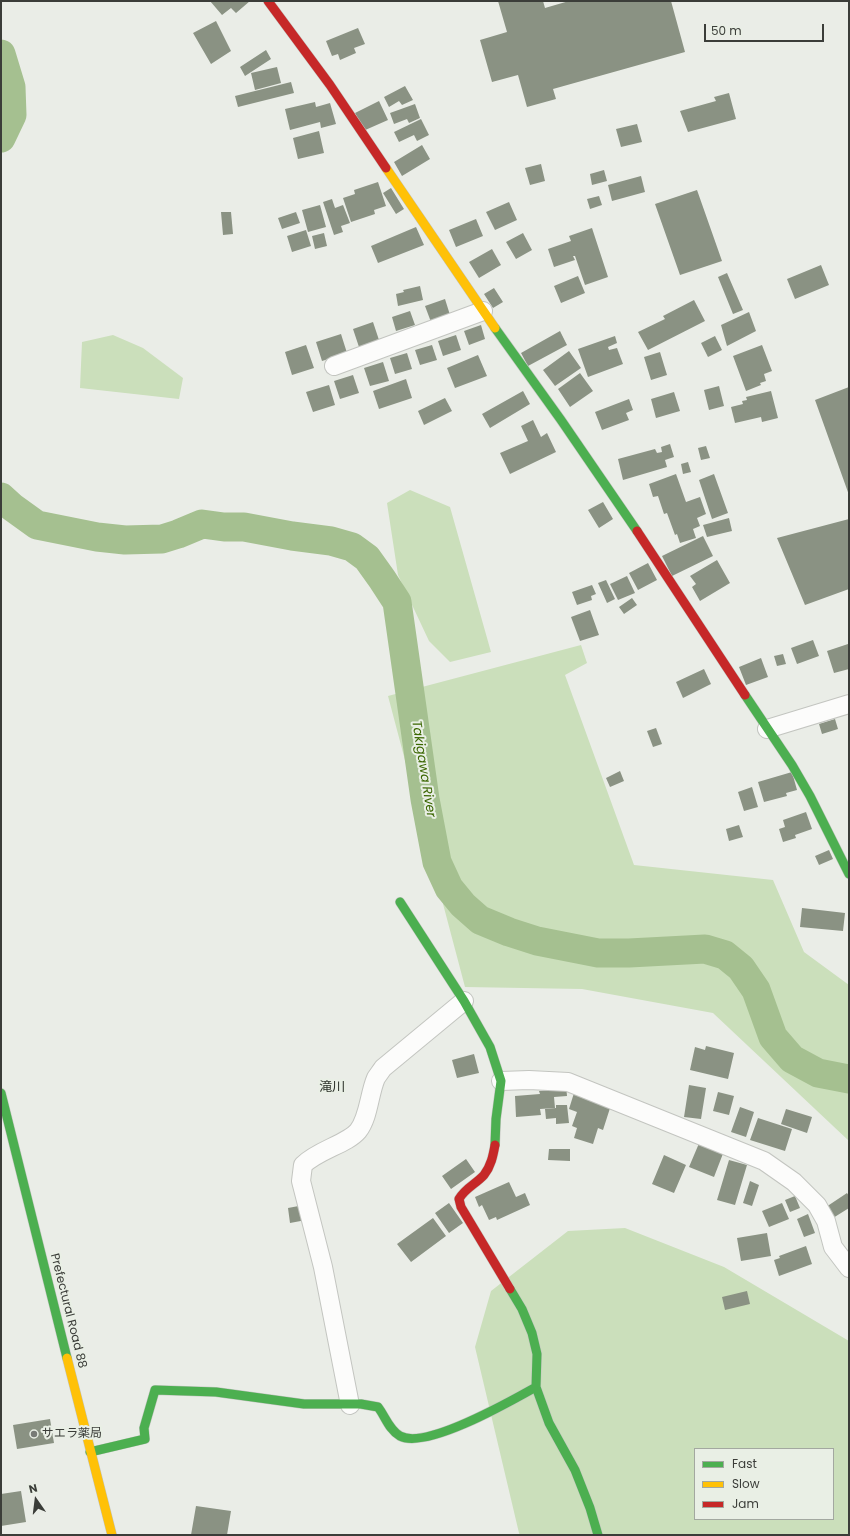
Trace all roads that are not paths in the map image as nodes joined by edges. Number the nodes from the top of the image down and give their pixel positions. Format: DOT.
graph roads {
  1 [pos="268,1"];
  2 [pos="483,311"];
  3 [pos="334,366"];
  4 [pos="849,704"];
  5 [pos="767,729"];
  6 [pos="849,874"];
  7 [pos="400,902"];
  8 [pos="464,1001"];
  9 [pos="501,1081"];
  10 [pos="1,1093"];
  11 [pos="849,1268"];
  12 [pos="536,1387"];
  13 [pos="350,1404"];
  14 [pos="90,1452"];
  15 [pos="112,1535"];
  16 [pos="598,1535"];
  1 -- 2 [label="street"];
  2 -- 3 [label="street"];
  2 -- 5 [label="street"];
  4 -- 5 [label="street"];
  5 -- 6 [label="street"];
  7 -- 8 [label="street"];
  8 -- 9 [label="street"];
  8 -- 13 [label="street"];
  9 -- 11 [label="street"];
  9 -- 12 [label="street"];
  10 -- 14 [label="street, Prefectural Road 88"];
  12 -- 13 [label="street"];
  12 -- 16 [label="street"];
  13 -- 14 [label="street"];
  14 -- 15 [label="street, Prefectural Road 88"];
}
